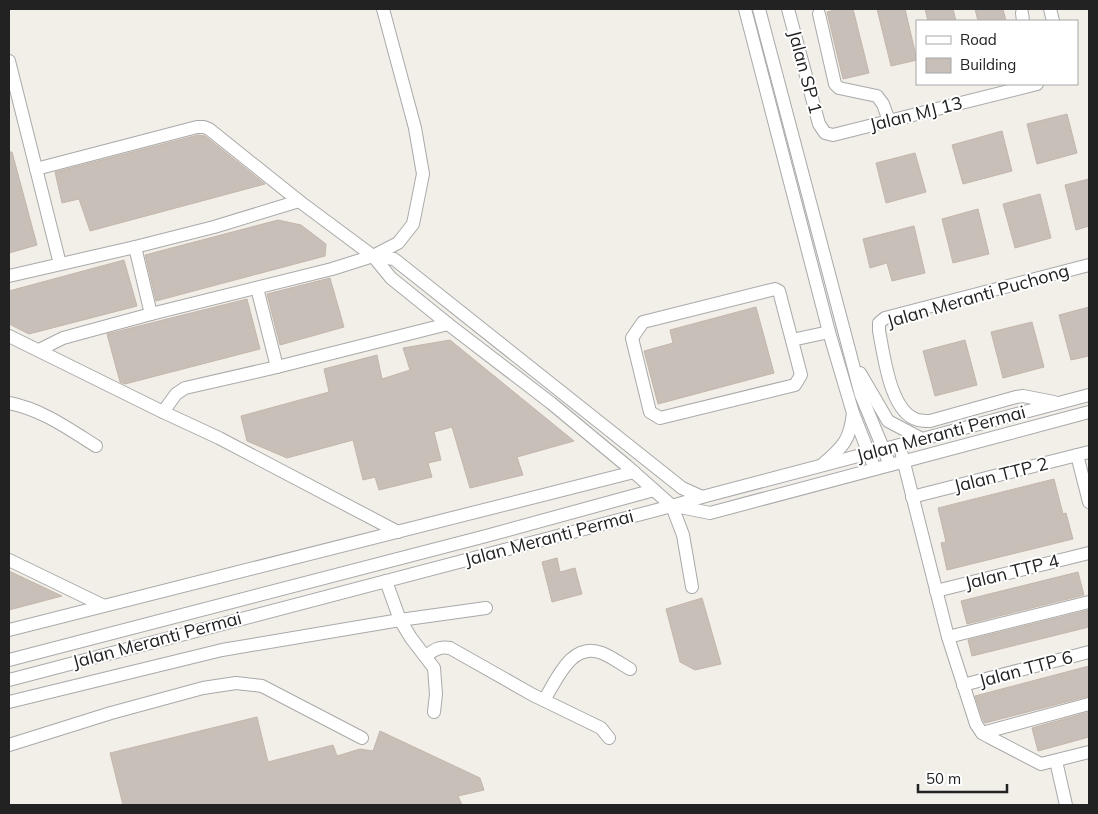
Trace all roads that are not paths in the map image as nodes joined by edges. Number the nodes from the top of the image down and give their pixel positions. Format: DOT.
graph roads {
  1 [pos="382,9"];
  2 [pos="745,9"];
  3 [pos="759,9"];
  4 [pos="788,9"];
  5 [pos="819,14"];
  6 [pos="9,62"];
  7 [pos="1027,85"];
  8 [pos="999,88"];
  9 [pos="889,121"];
  10 [pos="825,133"];
  11 [pos="36,169"];
  12 [pos="299,201"];
  13 [pos="135,247"];
  14 [pos="373,256"];
  15 [pos="60,264"];
  16 [pos="1089,265"];
  17 [pos="9,276"];
  18 [pos="257,288"];
  19 [pos="151,314"];
  20 [pos="448,324"];
  21 [pos="830,332"];
  22 [pos="9,336"];
  23 [pos="792,340"];
  24 [pos="39,350"];
  25 [pos="850,355"];
  26 [pos="277,367"];
  27 [pos="1089,395"];
  28 [pos="9,403"];
  29 [pos="1058,403"];
  30 [pos="163,412"];
  31 [pos="1089,412"];
  32 [pos="853,413"];
  33 [pos="922,439"];
  34 [pos="899,445"];
  35 [pos="96,446"];
  36 [pos="884,450"];
  37 [pos="869,453"];
  38 [pos="1083,454"];
  39 [pos="903,461"];
  40 [pos="890,465"];
  41 [pos="819,467"];
  42 [pos="876,469"];
  43 [pos="634,472"];
  44 [pos="654,490"];
  45 [pos="702,497"];
  46 [pos="912,497"];
  47 [pos="1089,502"];
  48 [pos="672,506"];
  49 [pos="398,532"];
  50 [pos="1089,553"];
  51 [pos="9,560"];
  52 [pos="386,581"];
  53 [pos="692,587"];
  54 [pos="936,591"];
  55 [pos="1089,602"];
  56 [pos="102,605"];
  57 [pos="486,608"];
  58 [pos="400,620"];
  59 [pos="9,630"];
  60 [pos="948,638"];
  61 [pos="1089,652"];
  62 [pos="426,656"];
  63 [pos="9,660"];
  64 [pos="630,669"];
  65 [pos="9,680"];
  66 [pos="963,685"];
  67 [pos="544,700"];
  68 [pos="9,702"];
  69 [pos="1089,704"];
  70 [pos="434,712"];
  71 [pos="982,733"];
  72 [pos="362,738"];
  73 [pos="609,738"];
  74 [pos="9,745"];
  75 [pos="1089,752"];
  76 [pos="1056,761"];
  77 [pos="1066,805"];
  1 -- 14 [label="street"];
  2 -- 21 [label="street"];
  3 -- 25 [label="street"];
  4 -- 10 [label="street, Jalan SP 1"];
  5 -- 9 [label="street"];
  6 -- 11 [label="street"];
  7 -- 8 [label="street, Jalan MJ 13"];
  8 -- 9 [label="street, Jalan MJ 13"];
  9 -- 10 [label="street, Jalan MJ 13"];
  11 -- 12 [label="street"];
  11 -- 15 [label="street"];
  12 -- 13 [label="street"];
  12 -- 14 [label="street"];
  13 -- 15 [label="street"];
  13 -- 19 [label="street"];
  14 -- 18 [label="street"];
  14 -- 20 [label="street"];
  14 -- 45 [label="street"];
  15 -- 17 [label="street"];
  16 -- 29 [label="street, Jalan Meranti Puchong"];
  18 -- 19 [label="street"];
  18 -- 26 [label="street"];
  19 -- 24 [label="street"];
  20 -- 26 [label="street"];
  20 -- 43 [label="street"];
  21 -- 23 [label="street"];
  21 -- 32 [label="street"];
  22 -- 24 [label="street"];
  23 -- 23 [label="street"];
  24 -- 30 [label="street"];
  25 -- 33 [label="street"];
  25 -- 36 [label="street"];
  26 -- 30 [label="street"];
  27 -- 29 [label="street, Jalan Meranti Permai"];
  28 -- 35 [label="street"];
  29 -- 33 [label="street, Jalan Meranti Permai"];
  30 -- 49 [label="street"];
  31 -- 39 [label="street"];
  32 -- 37 [label="street"];
  32 -- 41 [label="street"];
  33 -- 34 [label="street, Jalan Meranti Permai"];
  34 -- 36 [label="street, Jalan Meranti Permai"];
  34 -- 39 [label="street"];
  36 -- 37 [label="street, Jalan Meranti Permai"];
  36 -- 40 [label="street"];
  37 -- 41 [label="street, Jalan Meranti Permai"];
  37 -- 42 [label="street"];
  38 -- 46 [label="street, Jalan TTP 2"];
  38 -- 47 [label="street"];
  39 -- 40 [label="street"];
  39 -- 46 [label="street"];
  40 -- 42 [label="street"];
  41 -- 45 [label="street, Jalan Meranti Permai"];
  42 -- 48 [label="street"];
  43 -- 44 [label="street"];
  43 -- 49 [label="street"];
  44 -- 48 [label="street"];
  44 -- 63 [label="street, Jalan Meranti Permai"];
  45 -- 48 [label="street, Jalan Meranti Permai"];
  46 -- 54 [label="street"];
  48 -- 52 [label="street, Jalan Meranti Permai"];
  48 -- 53 [label="street"];
  49 -- 56 [label="street"];
  50 -- 54 [label="street, Jalan TTP 4"];
  51 -- 56 [label="street"];
  52 -- 58 [label="street"];
  52 -- 65 [label="street, Jalan Meranti Permai"];
  54 -- 60 [label="street"];
  55 -- 60 [label="street"];
  56 -- 59 [label="street"];
  57 -- 58 [label="street"];
  58 -- 62 [label="street"];
  58 -- 68 [label="street"];
  60 -- 66 [label="street"];
  61 -- 66 [label="street, Jalan TTP 6"];
  62 -- 67 [label="street"];
  62 -- 70 [label="street"];
  64 -- 67 [label="street"];
  66 -- 71 [label="street"];
  67 -- 73 [label="street"];
  69 -- 71 [label="street"];
  71 -- 76 [label="street"];
  72 -- 74 [label="street"];
  75 -- 76 [label="street"];
  76 -- 77 [label="street"];
}
